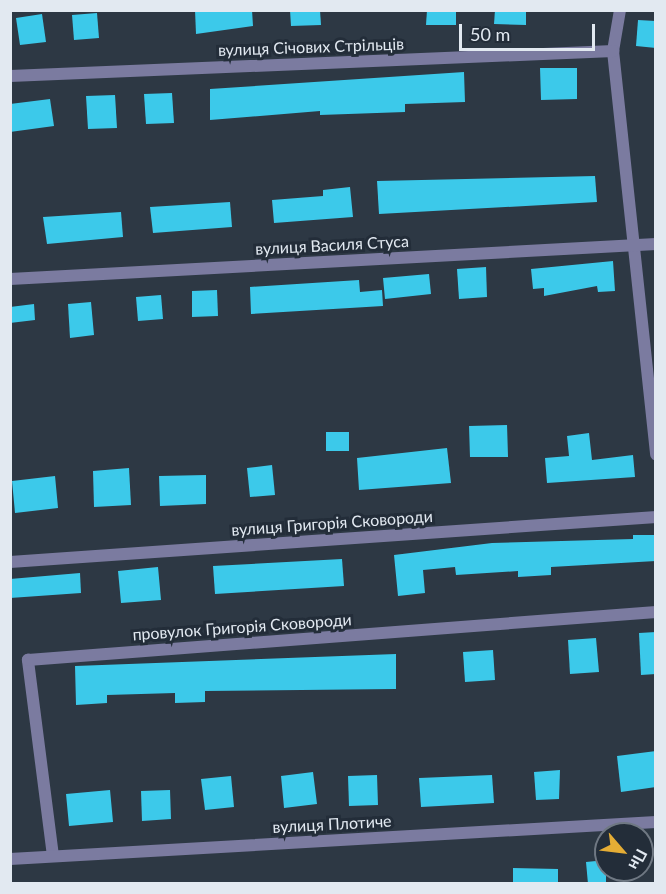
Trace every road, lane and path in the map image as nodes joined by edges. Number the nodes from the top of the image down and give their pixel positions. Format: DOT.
graph roads {
  1 [pos="620,10"];
  2 [pos="613,51"];
  3 [pos="10,76"];
  4 [pos="656,244"];
  5 [pos="638,245"];
  6 [pos="10,279"];
  7 [pos="656,455"];
  8 [pos="656,517"];
  9 [pos="10,562"];
  10 [pos="656,612"];
  11 [pos="656,822"];
  12 [pos="53,856"];
  13 [pos="10,859"];
  1 -- 2 [label="street"];
  2 -- 3 [label="street, вулиця Січових Стрільців"];
  2 -- 5 [label="street"];
  4 -- 5 [label="street, вулиця Василя Стуса"];
  5 -- 6 [label="street, вулиця Василя Стуса"];
  5 -- 7 [label="street"];
  8 -- 9 [label="street, вулиця Григорія Сковороди"];
  10 -- 12 [label="street, провулок Григорія Сковороди"];
  11 -- 12 [label="street, вулиця Плотиче"];
  12 -- 13 [label="street, вулиця Плотиче"];
}
